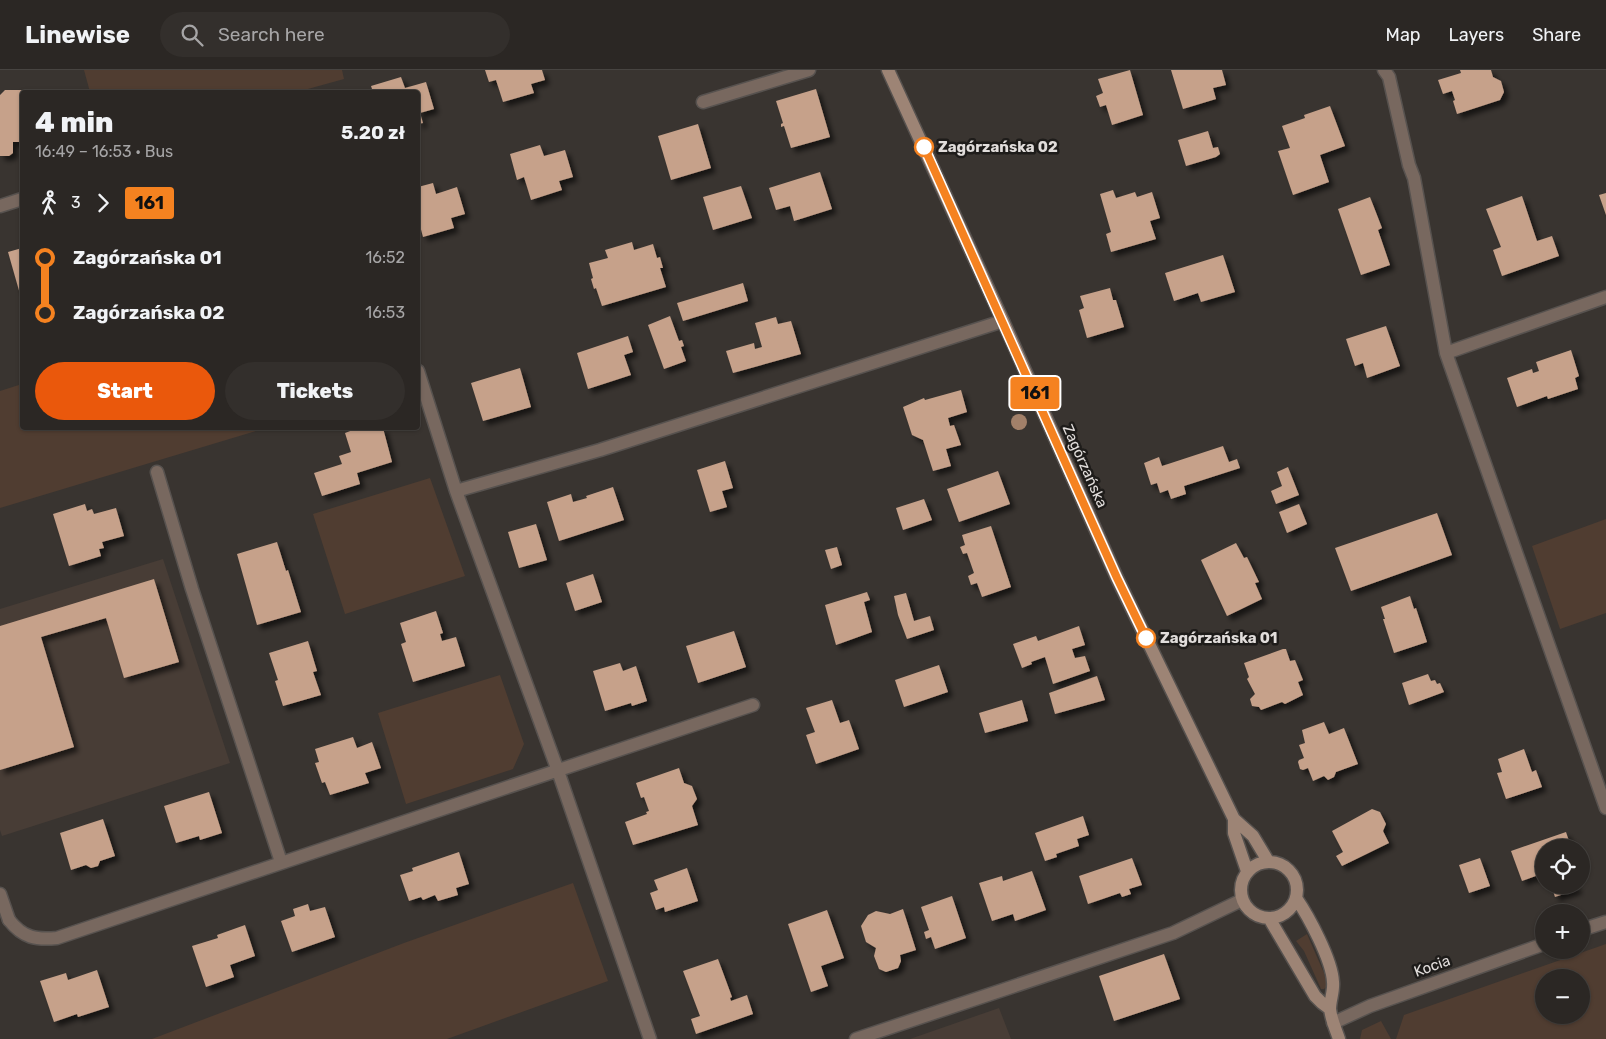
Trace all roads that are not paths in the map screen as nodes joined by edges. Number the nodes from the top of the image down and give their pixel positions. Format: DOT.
graph roads {
  1 [pos="809,70"];
  2 [pos="888,70"];
  3 [pos="1384,70"];
  4 [pos="703,102"];
  5 [pos="20,200"];
  6 [pos="0,206"];
  7 [pos="1606,297"];
  8 [pos="1003,321"];
  9 [pos="1446,353"];
  10 [pos="420,376"];
  11 [pos="157,472"];
  12 [pos="456,491"];
  13 [pos="754,705"];
  14 [pos="558,770"];
  15 [pos="1606,808"];
  16 [pos="1234,818"];
  17 [pos="1268,861"];
  18 [pos="281,862"];
  19 [pos="1247,871"];
  20 [pos="0,894"];
  21 [pos="1296,898"];
  22 [pos="1242,900"];
  23 [pos="1269,918"];
  24 [pos="1606,922"];
  25 [pos="1590,927"];
  26 [pos="1535,947"];
  27 [pos="1330,1008"];
  28 [pos="1334,1023"];
  29 [pos="650,1039"];
  30 [pos="856,1039"];
  31 [pos="1339,1039"];
  1 -- 4 [label="street"];
  2 -- 8 [label="street, Zagórzańska"];
  3 -- 9 [label="street"];
  5 -- 6 [label="street"];
  7 -- 9 [label="street"];
  8 -- 12 [label="street"];
  8 -- 16 [label="street, Zagórzańska"];
  9 -- 15 [label="street"];
  10 -- 12 [label="street"];
  11 -- 18 [label="street"];
  12 -- 14 [label="street"];
  13 -- 14 [label="street"];
  14 -- 18 [label="street"];
  14 -- 29 [label="street"];
  16 -- 17 [label="street, Zagórzańska"];
  16 -- 19 [label="street, Zagórzańska"];
  17 -- 19 [label="street"];
  17 -- 21 [label="street"];
  18 -- 20 [label="street"];
  19 -- 22 [label="street"];
  21 -- 23 [label="street"];
  21 -- 27 [label="street"];
  22 -- 23 [label="street"];
  22 -- 30 [label="street"];
  23 -- 27 [label="street"];
  24 -- 25 [label="street"];
  26 -- 28 [label="street, Kocia"];
  27 -- 28 [label="street"];
  28 -- 31 [label="street"];
}
